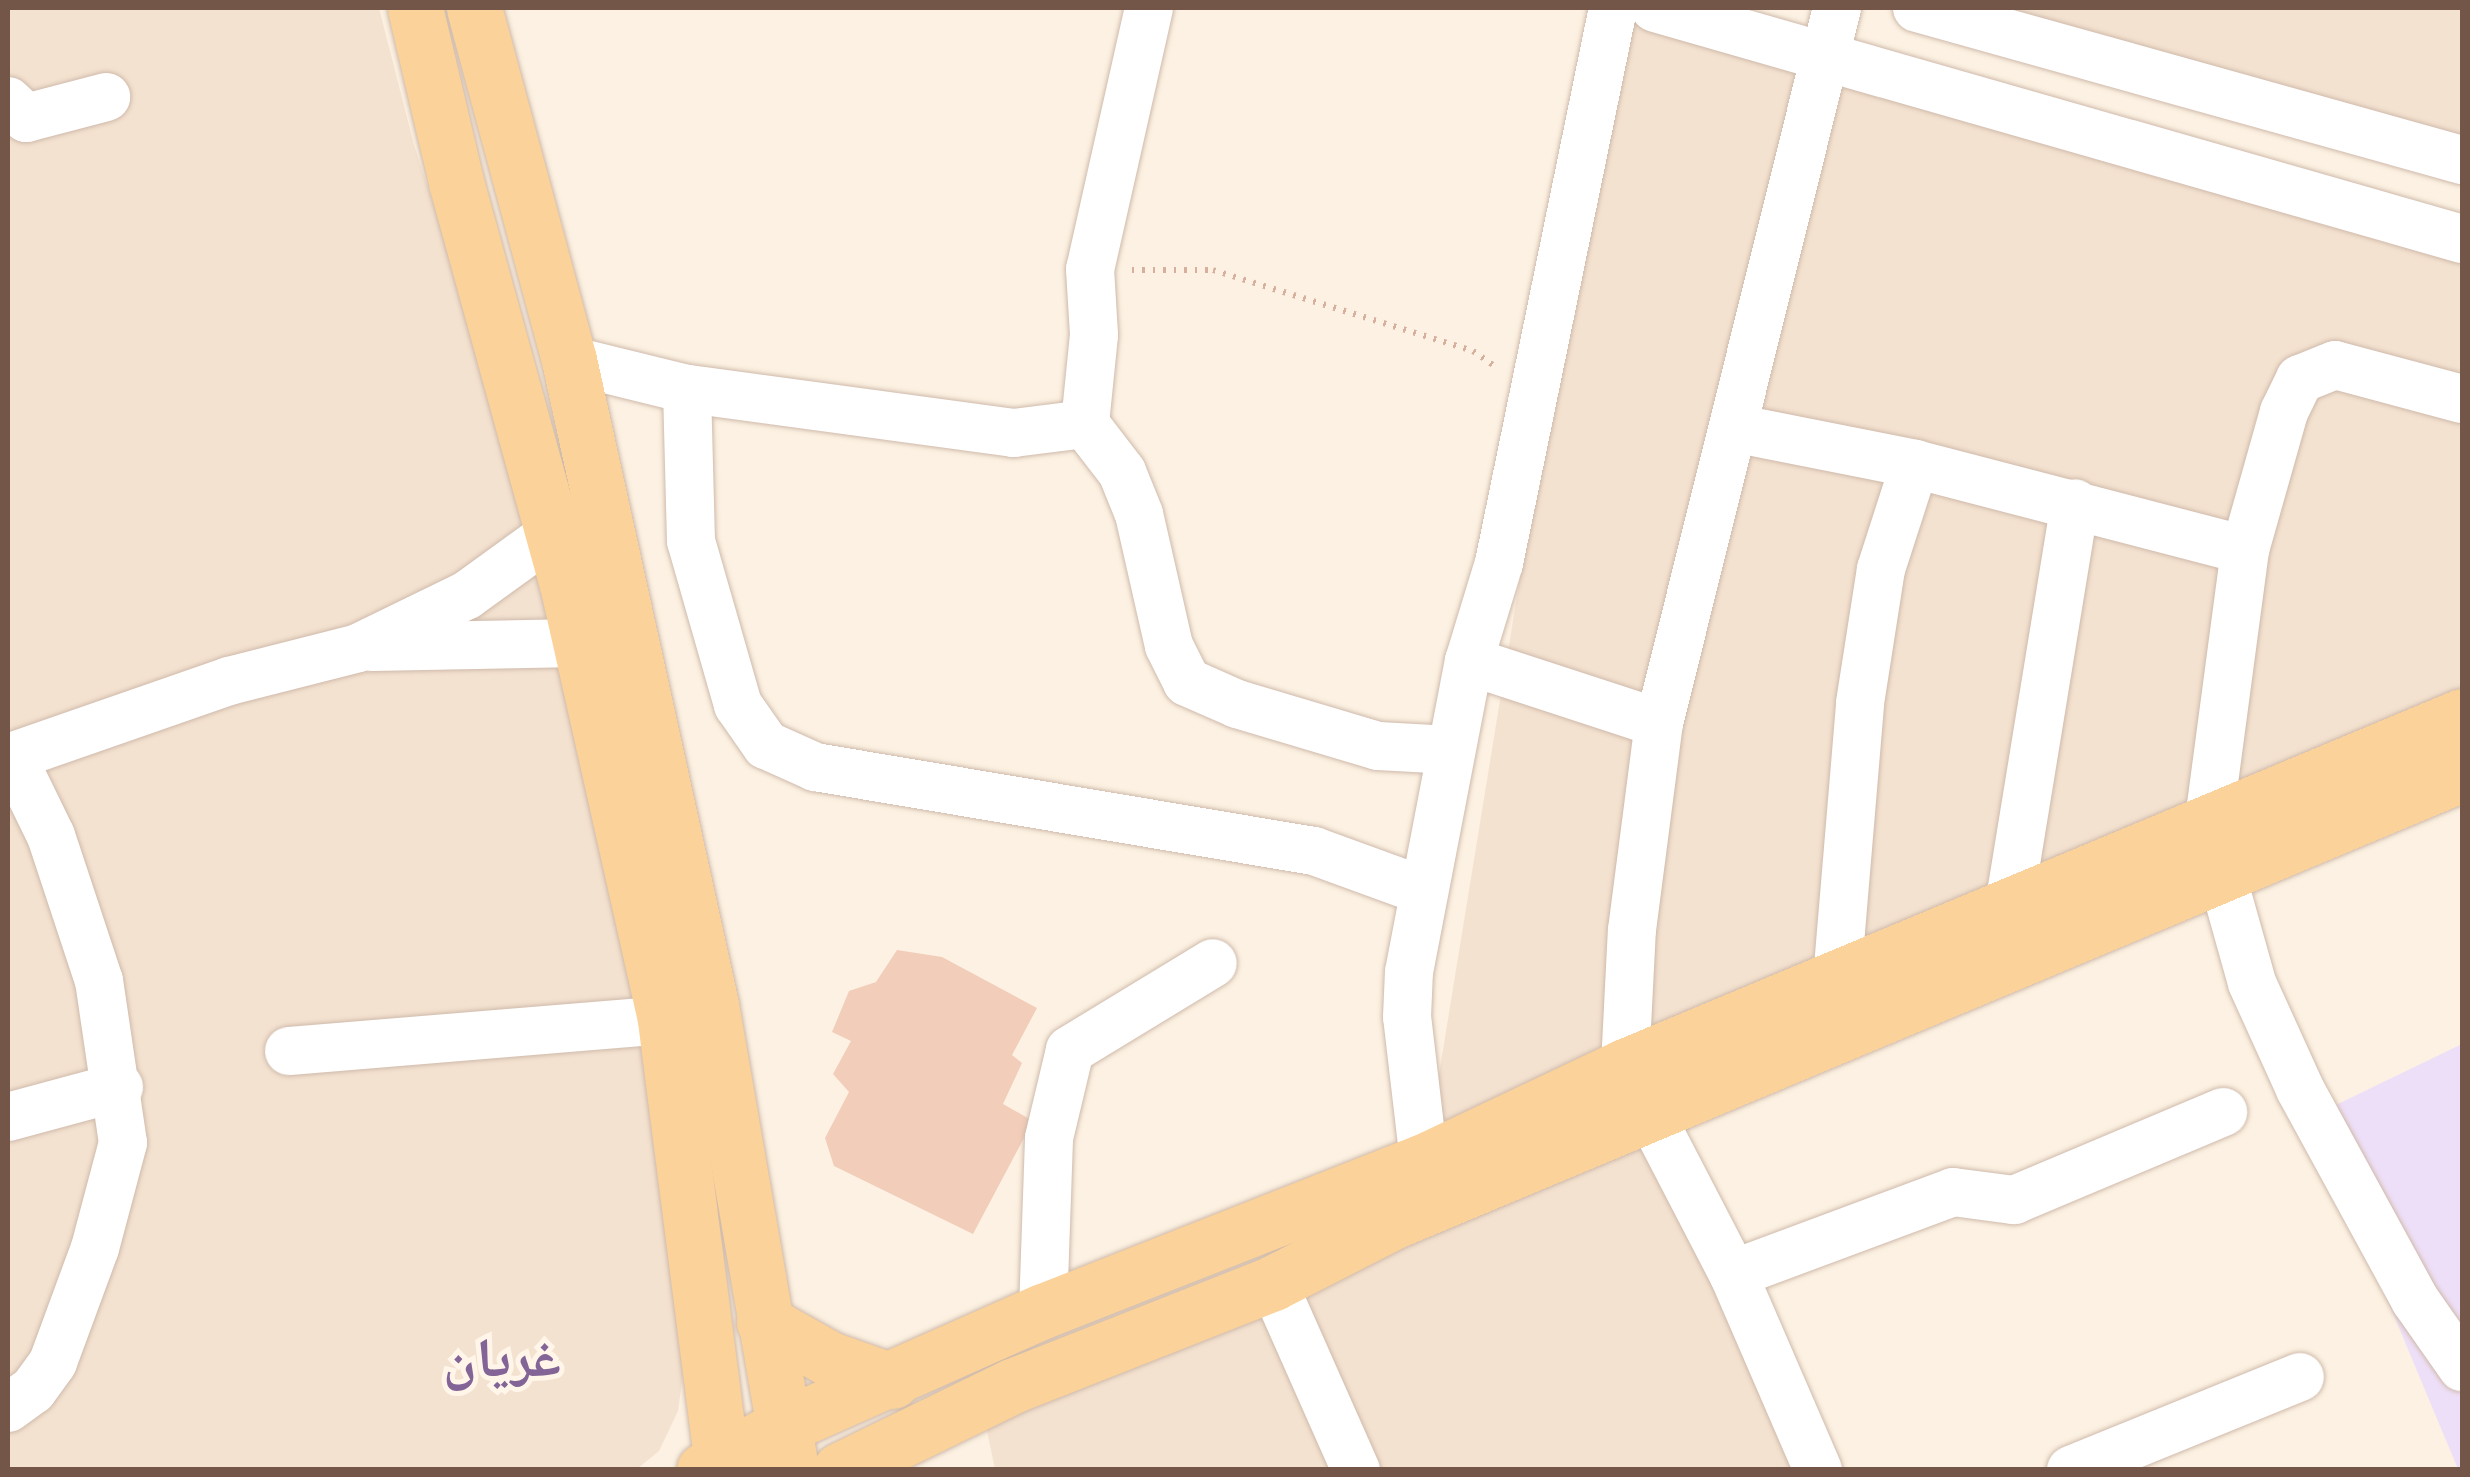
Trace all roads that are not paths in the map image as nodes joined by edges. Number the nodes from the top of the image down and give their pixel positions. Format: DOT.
graph roads {
  1 [pos="415,8"];
  2 [pos="474,8"];
  3 [pos="1148,8"];
  4 [pos="1613,8"];
  5 [pos="1655,8"];
  6 [pos="1837,8"];
  7 [pos="1937,10"];
  8 [pos="1822,56"];
  9 [pos="106,98"];
  10 [pos="8,101"];
  11 [pos="2462,160"];
  12 [pos="2462,238"];
  13 [pos="569,360"];
  14 [pos="687,388"];
  15 [pos="2462,400"];
  16 [pos="1085,424"];
  17 [pos="1734,428"];
  18 [pos="1915,464"];
  19 [pos="2075,502"];
  20 [pos="554,532"];
  21 [pos="2245,550"];
  22 [pos="580,643"];
  23 [pos="358,648"];
  24 [pos="1469,661"];
  25 [pos="2462,716"];
  26 [pos="1659,723"];
  27 [pos="1451,750"];
  28 [pos="10,757"];
  29 [pos="2462,774"];
  30 [pos="2216,850"];
  31 [pos="1424,890"];
  32 [pos="2010,906"];
  33 [pos="1213,963"];
  34 [pos="1837,979"];
  35 [pos="665,1020"];
  36 [pos="289,1051"];
  37 [pos="1625,1066"];
  38 [pos="119,1087"];
  39 [pos="2223,1112"];
  40 [pos="8,1117"];
  41 [pos="1655,1118"];
  42 [pos="1424,1161"];
  43 [pos="1383,1202"];
  44 [pos="1733,1274"];
  45 [pos="1273,1283"];
  46 [pos="1043,1311"];
  47 [pos="764,1322"];
  48 [pos="2462,1367"];
  49 [pos="2300,1377"];
  50 [pos="892,1380"];
  51 [pos="8,1408"];
  52 [pos="786,1448"];
  53 [pos="716,1466"];
  54 [pos="840,1470"];
  55 [pos="1356,1470"];
  56 [pos="1818,1470"];
  57 [pos="2070,1470"];
  1 -- 20 [label="main road"];
  2 -- 13 [label="main road"];
  3 -- 16 [label="street"];
  4 -- 24 [label="street"];
  5 -- 8 [label="street"];
  6 -- 8 [label="street"];
  7 -- 11 [label="street"];
  8 -- 12 [label="street"];
  8 -- 17 [label="street"];
  9 -- 10 [label="street"];
  13 -- 14 [label="street"];
  13 -- 47 [label="main road"];
  14 -- 16 [label="street"];
  14 -- 31 [label="street"];
  15 -- 21 [label="street"];
  16 -- 27 [label="street"];
  17 -- 18 [label="street"];
  17 -- 26 [label="street"];
  18 -- 19 [label="street"];
  18 -- 34 [label="street"];
  19 -- 21 [label="street"];
  19 -- 32 [label="street"];
  20 -- 22 [label="main road"];
  20 -- 23 [label="street"];
  21 -- 30 [label="street"];
  22 -- 23 [label="street"];
  22 -- 35 [label="main road"];
  23 -- 28 [label="street"];
  24 -- 26 [label="street"];
  24 -- 27 [label="street"];
  25 -- 30 [label="main road"];
  26 -- 37 [label="street"];
  27 -- 31 [label="street"];
  28 -- 38 [label="street"];
  29 -- 30 [label="main road"];
  30 -- 32 [label="main road"];
  30 -- 41 [label="main road"];
  30 -- 48 [label="street"];
  31 -- 42 [label="street"];
  32 -- 34 [label="main road"];
  33 -- 46 [label="street"];
  34 -- 37 [label="main road"];
  35 -- 36 [label="street"];
  35 -- 53 [label="main road"];
  37 -- 41 [label="street"];
  37 -- 42 [label="main road"];
  38 -- 40 [label="street"];
  38 -- 51 [label="street"];
  39 -- 44 [label="street"];
  41 -- 43 [label="main road"];
  41 -- 44 [label="street"];
  42 -- 43 [label="main road"];
  43 -- 45 [label="main road"];
  43 -- 46 [label="main road"];
  44 -- 56 [label="street"];
  45 -- 54 [label="main road"];
  45 -- 55 [label="street"];
  46 -- 50 [label="main road"];
  47 -- 50 [label="main road"];
  47 -- 52 [label="main road"];
  49 -- 57 [label="street"];
  50 -- 52 [label="main road"];
  52 -- 53 [label="main road"];
}
